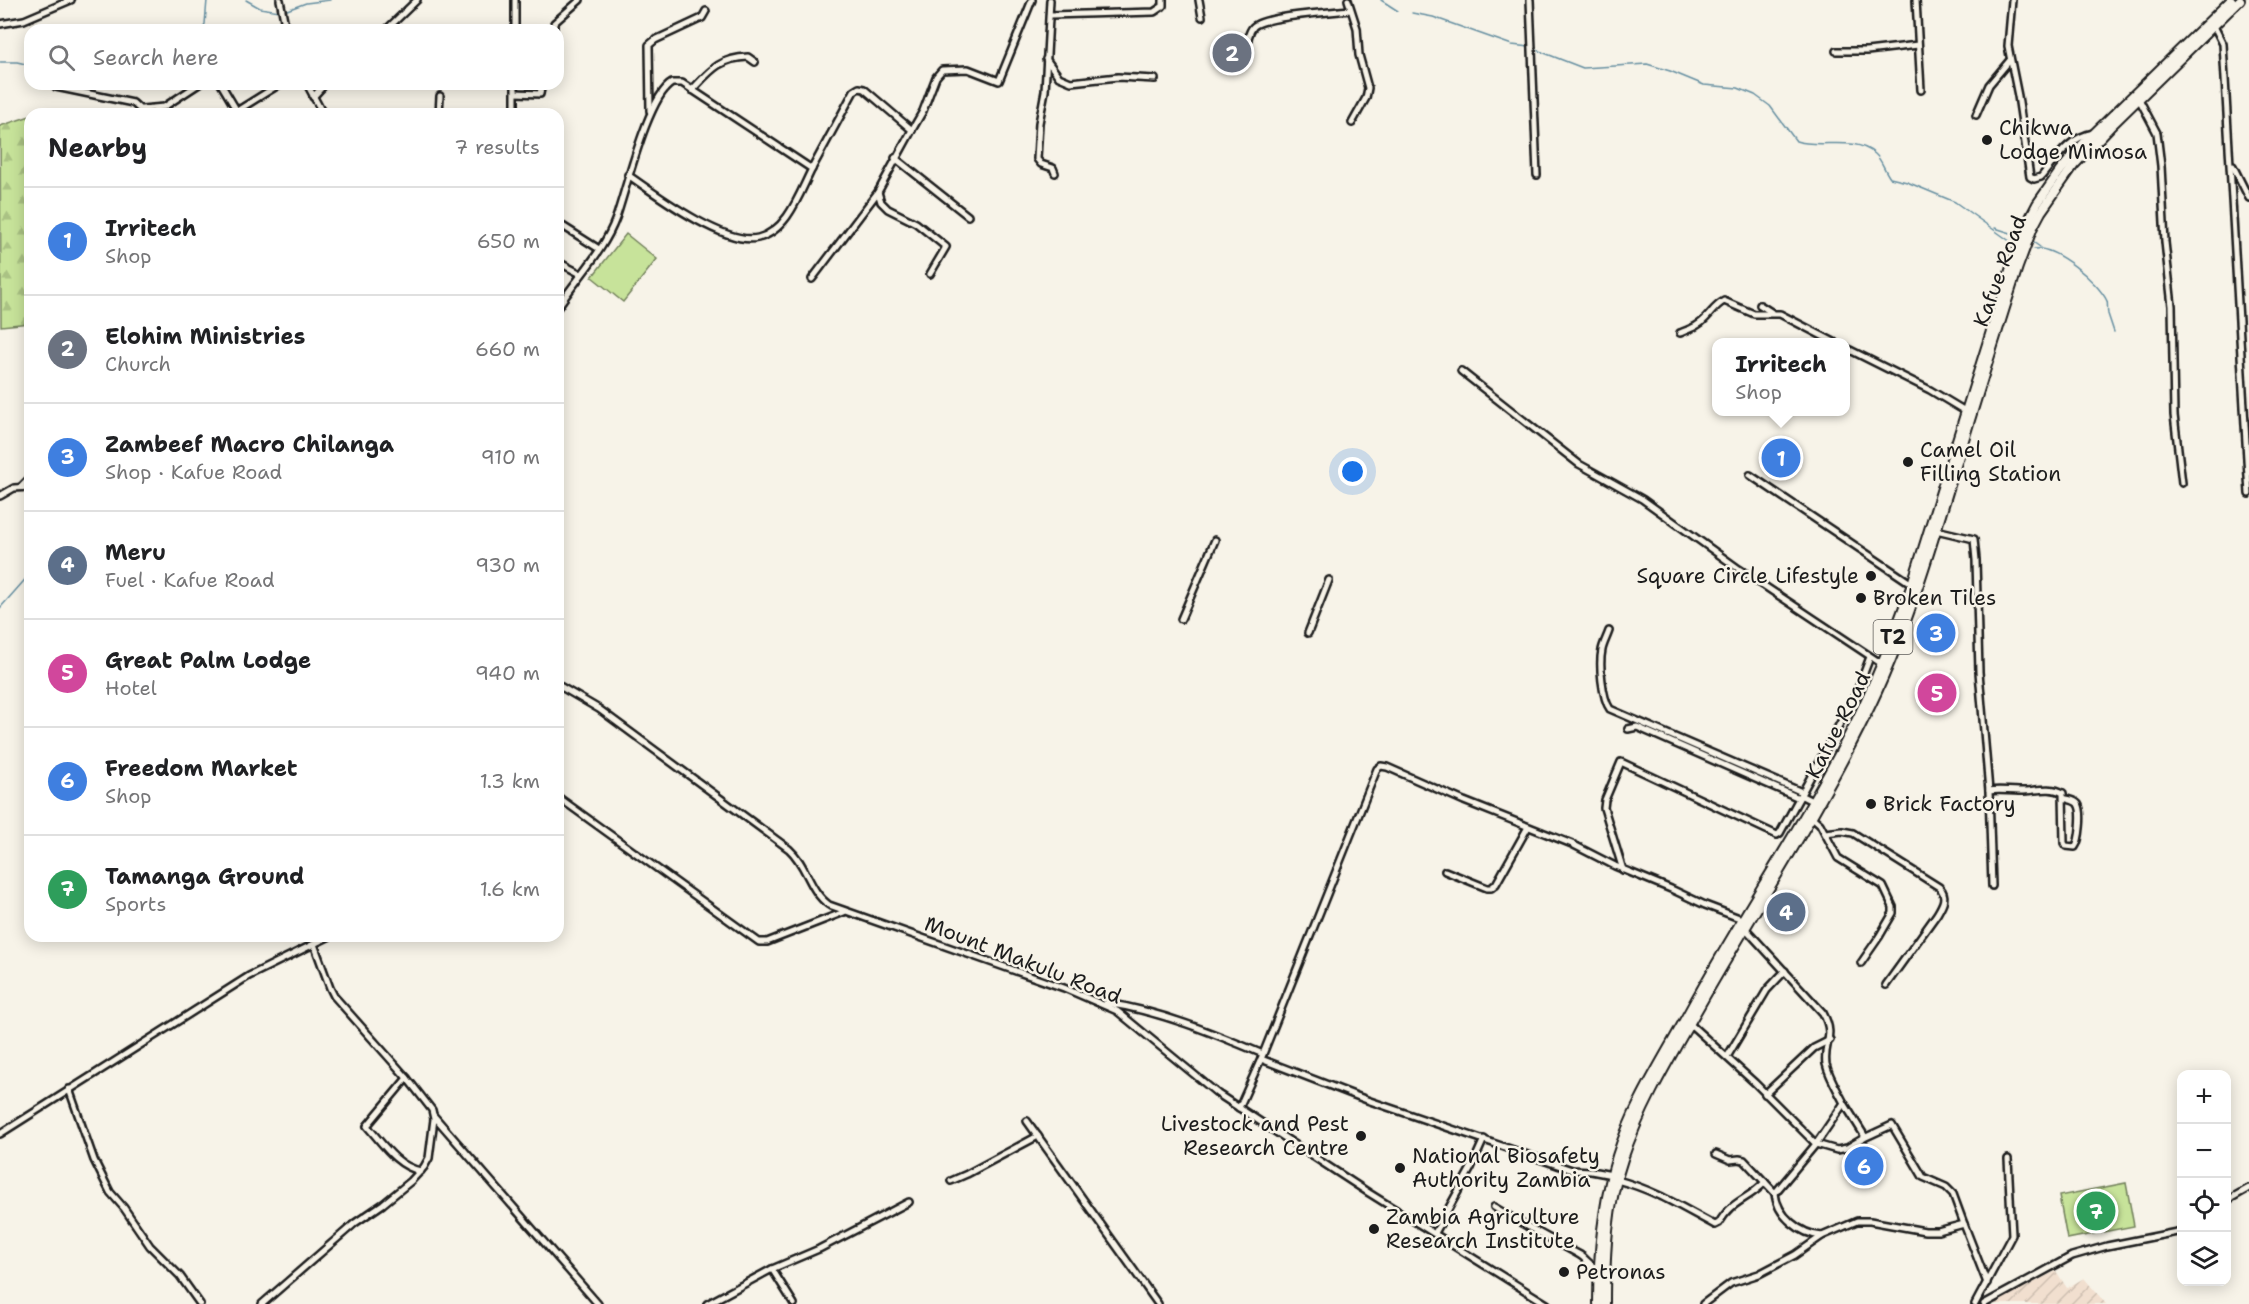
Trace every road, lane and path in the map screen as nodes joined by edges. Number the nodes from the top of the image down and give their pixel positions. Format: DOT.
graph roads {
  1 [pos="71,0"];
  2 [pos="280,0"];
  3 [pos="417,0"];
  4 [pos="515,0"];
  5 [pos="580,0"];
  6 [pos="1032,0"];
  7 [pos="1050,0"];
  8 [pos="1163,0"];
  9 [pos="1199,0"];
  10 [pos="1348,0"];
  11 [pos="1530,0"];
  12 [pos="1916,0"];
  13 [pos="2012,0"];
  14 [pos="2231,0"];
  15 [pos="2240,0"];
  16 [pos="1350,10"];
  17 [pos="706,11"];
  18 [pos="1050,15"];
  19 [pos="1202,18"];
  20 [pos="0,24"];
  21 [pos="285,24"];
  22 [pos="392,24"];
  23 [pos="515,24"];
  24 [pos="554,24"];
  25 [pos="2214,26"];
  26 [pos="1918,45"];
  27 [pos="1836,51"];
  28 [pos="1246,54"];
  29 [pos="1046,59"];
  30 [pos="2010,60"];
  31 [pos="755,62"];
  32 [pos="1155,79"];
  33 [pos="70,90"];
  34 [pos="190,90"];
  35 [pos="224,90"];
  36 [pos="270,90"];
  37 [pos="310,90"];
  38 [pos="319,90"];
  39 [pos="516,90"];
  40 [pos="541,90"];
  41 [pos="692,90"];
  42 [pos="1921,90"];
  43 [pos="516,93"];
  44 [pos="440,96"];
  45 [pos="313,97"];
  46 [pos="2139,99"];
  47 [pos="139,108"];
  48 [pos="158,108"];
  49 [pos="233,108"];
  50 [pos="241,108"];
  51 [pos="319,108"];
  52 [pos="439,108"];
  53 [pos="515,108"];
  54 [pos="1976,115"];
  55 [pos="650,116"];
  56 [pos="1352,123"];
  57 [pos="912,130"];
  58 [pos="2094,134"];
  59 [pos="896,158"];
  60 [pos="2231,162"];
  61 [pos="812,169"];
  62 [pos="1055,173"];
  63 [pos="628,175"];
  64 [pos="1538,175"];
  65 [pos="878,192"];
  66 [pos="2249,198"];
  67 [pos="968,216"];
  68 [pos="564,227"];
  69 [pos="599,249"];
  70 [pos="564,265"];
  71 [pos="930,273"];
  72 [pos="581,274"];
  73 [pos="812,279"];
  74 [pos="564,298"];
  75 [pos="1760,305"];
  76 [pos="1772,312"];
  77 [pos="1680,333"];
  78 [pos="1826,338"];
  79 [pos="1850,350"];
  80 [pos="1461,371"];
  81 [pos="2246,386"];
  82 [pos="1965,411"];
  83 [pos="1750,475"];
  84 [pos="2182,483"];
  85 [pos="24,484"];
  86 [pos="21,487"];
  87 [pos="2249,494"];
  88 [pos="0,496"];
  89 [pos="1936,530"];
  90 [pos="1215,540"];
  91 [pos="1329,579"];
  92 [pos="1912,584"];
  93 [pos="1181,619"];
  94 [pos="1609,631"];
  95 [pos="1308,633"];
  96 [pos="1870,657"];
  97 [pos="1882,664"];
  98 [pos="564,689"];
  99 [pos="1628,729"];
  100 [pos="1834,734"];
  101 [pos="1846,740"];
  102 [pos="1989,790"];
  103 [pos="1800,795"];
  104 [pos="2064,798"];
  105 [pos="564,800"];
  106 [pos="1812,801"];
  107 [pos="1811,816"];
  108 [pos="1528,827"];
  109 [pos="1825,833"];
  110 [pos="1623,870"];
  111 [pos="1445,871"];
  112 [pos="1992,886"];
  113 [pos="844,912"];
  114 [pos="1742,919"];
  115 [pos="1745,928"];
  116 [pos="318,942"];
  117 [pos="314,944"];
  118 [pos="1860,963"];
  119 [pos="1785,971"];
  120 [pos="1886,985"];
  121 [pos="1099,1002"];
  122 [pos="1690,1024"];
  123 [pos="1830,1040"];
  124 [pos="1262,1057"];
  125 [pos="1727,1057"];
  126 [pos="407,1078"];
  127 [pos="69,1089"];
  128 [pos="1765,1094"];
  129 [pos="1844,1103"];
  130 [pos="1239,1108"];
  131 [pos="433,1115"];
  132 [pos="1027,1121"];
  133 [pos="0,1134"];
  134 [pos="1038,1136"];
  135 [pos="1864,1138"];
  136 [pos="1484,1139"];
  137 [pos="1816,1144"];
  138 [pos="1716,1154"];
  139 [pos="2008,1159"];
  140 [pos="421,1171"];
  141 [pos="1614,1178"];
  142 [pos="951,1181"];
  143 [pos="1765,1182"];
  144 [pos="2249,1188"];
  145 [pos="1775,1193"];
  146 [pos="2231,1198"];
  147 [pos="909,1202"];
  148 [pos="1494,1207"];
  149 [pos="1964,1224"];
  150 [pos="2177,1232"];
  151 [pos="1435,1233"];
  152 [pos="1822,1236"];
  153 [pos="772,1269"];
  154 [pos="1598,1269"];
  155 [pos="1987,1283"];
  156 [pos="200,1304"];
  157 [pos="262,1304"];
  158 [pos="598,1304"];
  159 [pos="707,1304"];
  160 [pos="794,1304"];
  161 [pos="1158,1304"];
  162 [pos="1547,1304"];
  163 [pos="1598,1304"];
  164 [pos="1605,1304"];
  165 [pos="1703,1304"];
  166 [pos="1975,1304"];
  167 [pos="1984,1304"];
  1 -- 20 [label="street"];
  2 -- 21 [label="street"];
  3 -- 22 [label="street"];
  4 -- 23 [label="street"];
  5 -- 24 [label="street"];
  6 -- 57 [label="street"];
  7 -- 18 [label="street"];
  8 -- 18 [label="street"];
  9 -- 19 [label="street"];
  10 -- 16 [label="street"];
  11 -- 64 [label="street"];
  12 -- 26 [label="street"];
  13 -- 30 [label="street"];
  14 -- 58 [label="highway, Kafue Road / T2"];
  15 -- 25 [label="highway, Kafue Road / T2"];
  16 -- 28 [label="street"];
  16 -- 56 [label="street"];
  17 -- 55 [label="street"];
  18 -- 29 [label="street"];
  25 -- 46 [label="highway, Kafue Road / T2"];
  25 -- 60 [label="street"];
  26 -- 27 [label="street"];
  26 -- 42 [label="street"];
  29 -- 32 [label="street"];
  29 -- 62 [label="street"];
  30 -- 54 [label="street"];
  30 -- 58 [label="street"];
  31 -- 41 [label="street"];
  33 -- 47 [label="street"];
  34 -- 48 [label="street"];
  35 -- 49 [label="street"];
  36 -- 50 [label="street"];
  37 -- 45 [label="street"];
  38 -- 45 [label="street"];
  39 -- 43 [label="street"];
  40 -- 43 [label="street"];
  41 -- 55 [label="street"];
  41 -- 61 [label="street"];
  43 -- 53 [label="street"];
  44 -- 52 [label="street"];
  45 -- 51 [label="street"];
  46 -- 84 [label="street"];
  46 -- 89 [label="highway, Kafue Road / T2"];
  55 -- 63 [label="street"];
  57 -- 59 [label="street"];
  57 -- 61 [label="street"];
  58 -- 82 [label="highway, Kafue Road / T2"];
  59 -- 65 [label="street"];
  59 -- 67 [label="street"];
  60 -- 66 [label="street"];
  60 -- 81 [label="street"];
  61 -- 63 [label="street"];
  63 -- 69 [label="street"];
  65 -- 71 [label="street"];
  65 -- 73 [label="street"];
  68 -- 69 [label="street"];
  69 -- 72 [label="street"];
  70 -- 72 [label="street"];
  72 -- 74 [label="street"];
  75 -- 76 [label="street"];
  76 -- 77 [label="street"];
  76 -- 78 [label="street"];
  79 -- 82 [label="street"];
  80 -- 96 [label="street"];
  81 -- 87 [label="street"];
  82 -- 92 [label="highway, Kafue Road / T2"];
  83 -- 92 [label="street"];
  85 -- 86 [label="street"];
  86 -- 88 [label="street"];
  89 -- 102 [label="street"];
  89 -- 107 [label="highway, Kafue Road / T2"];
  90 -- 93 [label="street"];
  91 -- 95 [label="street"];
  92 -- 97 [label="highway, Kafue Road / T2"];
  94 -- 103 [label="street"];
  96 -- 97 [label="street"];
  96 -- 100 [label="street"];
  97 -- 101 [label="highway, Kafue Road / T2"];
  98 -- 113 [label="street, Mount Makulu Road"];
  99 -- 103 [label="street"];
  100 -- 101 [label="street"];
  100 -- 103 [label="street"];
  101 -- 106 [label="highway, Kafue Road / T2"];
  102 -- 104 [label="street"];
  102 -- 112 [label="street"];
  103 -- 106 [label="street"];
  103 -- 110 [label="street"];
  104 -- 104 [label="street"];
  105 -- 113 [label="street"];
  106 -- 114 [label="highway, Kafue Road / T2"];
  107 -- 109 [label="street"];
  107 -- 115 [label="highway, Kafue Road / T2"];
  108 -- 110 [label="street"];
  108 -- 111 [label="street"];
  108 -- 124 [label="street"];
  109 -- 118 [label="street"];
  109 -- 120 [label="street"];
  110 -- 114 [label="street"];
  113 -- 121 [label="street, Mount Makulu Road"];
  114 -- 141 [label="highway, Kafue Road / T2"];
  115 -- 119 [label="street"];
  115 -- 122 [label="highway, Kafue Road / T2"];
  116 -- 117 [label="street"];
  117 -- 126 [label="street"];
  117 -- 127 [label="street"];
  119 -- 123 [label="street"];
  119 -- 125 [label="street"];
  121 -- 124 [label="street"];
  121 -- 130 [label="street, Mount Makulu Road"];
  122 -- 125 [label="street"];
  122 -- 141 [label="highway, Kafue Road / T2"];
  123 -- 128 [label="street"];
  123 -- 129 [label="street"];
  124 -- 130 [label="street"];
  124 -- 136 [label="street"];
  125 -- 128 [label="street"];
  126 -- 131 [label="street"];
  126 -- 140 [label="street"];
  127 -- 133 [label="street"];
  127 -- 156 [label="street"];
  128 -- 137 [label="street"];
  129 -- 135 [label="street"];
  129 -- 137 [label="street"];
  130 -- 151 [label="street, Mount Makulu Road"];
  131 -- 140 [label="street"];
  131 -- 158 [label="street"];
  132 -- 134 [label="street"];
  134 -- 142 [label="street"];
  134 -- 161 [label="street"];
  135 -- 137 [label="street"];
  135 -- 149 [label="street"];
  136 -- 141 [label="street"];
  136 -- 151 [label="street"];
  137 -- 145 [label="street"];
  138 -- 143 [label="street"];
  139 -- 155 [label="street"];
  140 -- 157 [label="street"];
  141 -- 143 [label="street"];
  141 -- 154 [label="highway, Kafue Road / T2"];
  141 -- 164 [label="highway, Kafue Road / T2"];
  143 -- 145 [label="street"];
  144 -- 146 [label="street"];
  145 -- 152 [label="street"];
  147 -- 153 [label="street"];
  148 -- 154 [label="street"];
  149 -- 152 [label="street"];
  149 -- 155 [label="street"];
  150 -- 167 [label="street"];
  151 -- 162 [label="street, Mount Makulu Road"];
  152 -- 165 [label="street"];
  153 -- 159 [label="street"];
  153 -- 160 [label="street"];
  154 -- 163 [label="highway, Kafue Road / T2"];
  155 -- 166 [label="street"];
}
